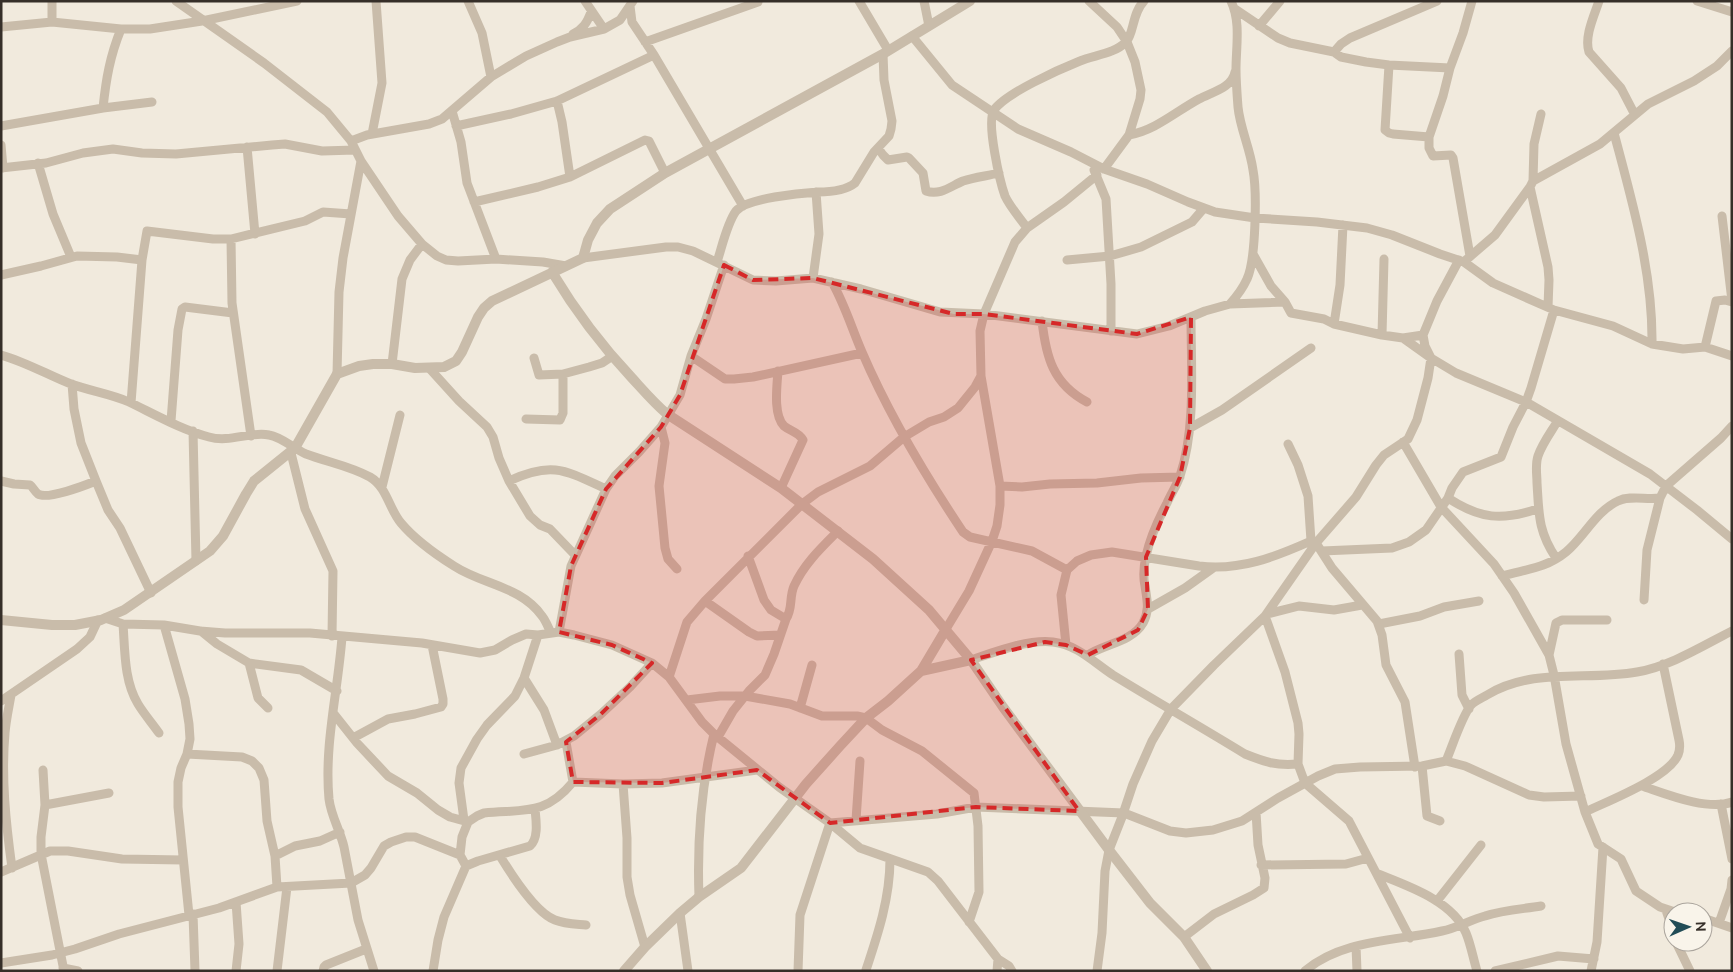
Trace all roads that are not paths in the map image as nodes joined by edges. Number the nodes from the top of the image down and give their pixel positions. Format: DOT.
graph roads {
  1 [pos="52,1"];
  2 [pos="176,1"];
  3 [pos="297,1"];
  4 [pos="376,1"];
  5 [pos="468,1"];
  6 [pos="585,1"];
  7 [pos="859,1"];
  8 [pos="924,1"];
  9 [pos="970,1"];
  10 [pos="1089,1"];
  11 [pos="1144,1"];
  12 [pos="1280,1"];
  13 [pos="1437,1"];
  14 [pos="1472,1"];
  15 [pos="1598,1"];
  16 [pos="1698,1"];
  17 [pos="758,2"];
  18 [pos="632,4"];
  19 [pos="1233,5"];
  20 [pos="592,12"];
  21 [pos="1732,12"];
  22 [pos="620,20"];
  23 [pos="202,21"];
  24 [pos="52,22"];
  25 [pos="632,22"];
  26 [pos="929,26"];
  27 [pos="1259,26"];
  28 [pos="1,27"];
  29 [pos="122,29"];
  30 [pos="604,29"];
  31 [pos="912,36"];
  32 [pos="570,37"];
  33 [pos="645,42"];
  34 [pos="1126,42"];
  35 [pos="885,52"];
  36 [pos="1334,52"];
  37 [pos="1732,52"];
  38 [pos="654,55"];
  39 [pos="1389,66"];
  40 [pos="1450,68"];
  41 [pos="1236,69"];
  42 [pos="491,77"];
  43 [pos="557,101"];
  44 [pos="152,102"];
  45 [pos="103,108"];
  46 [pos="452,111"];
  47 [pos="993,111"];
  48 [pos="1542,114"];
  49 [pos="1635,115"];
  50 [pos="1,126"];
  51 [pos="456,126"];
  52 [pos="1614,133"];
  53 [pos="372,134"];
  54 [pos="1128,135"];
  55 [pos="1430,137"];
  56 [pos="351,140"];
  57 [pos="1,145"];
  58 [pos="247,148"];
  59 [pos="878,148"];
  60 [pos="355,150"];
  61 [pos="710,150"];
  62 [pos="361,162"];
  63 [pos="38,163"];
  64 [pos="1091,163"];
  65 [pos="2,168"];
  66 [pos="1104,169"];
  67 [pos="665,173"];
  68 [pos="998,173"];
  69 [pos="1096,175"];
  70 [pos="570,177"];
  71 [pos="1531,184"];
  72 [pos="816,192"];
  73 [pos="474,202"];
  74 [pos="743,206"];
  75 [pos="1204,208"];
  76 [pos="351,214"];
  77 [pos="1722,216"];
  78 [pos="1255,218"];
  79 [pos="1343,225"];
  80 [pos="1027,228"];
  81 [pos="255,234"];
  82 [pos="231,239"];
  83 [pos="422,244"];
  84 [pos="1252,254"];
  85 [pos="1110,256"];
  86 [pos="71,257"];
  87 [pos="583,258"];
  88 [pos="496,259"];
  89 [pos="1384,259"];
  90 [pos="1464,259"];
  91 [pos="142,260"];
  92 [pos="1067,260"];
  93 [pos="721,264"];
  94 [pos="566,266"];
  95 [pos="552,272"];
  96 [pos="1,275"];
  97 [pos="813,278"];
  98 [pos="832,282"];
  99 [pos="1286,302"];
  100 [pos="1732,302"];
  101 [pos="1230,304"];
  102 [pos="1551,309"];
  103 [pos="233,313"];
  104 [pos="984,314"];
  105 [pos="1190,317"];
  106 [pos="1042,321"];
  107 [pos="1334,324"];
  108 [pos="1111,331"];
  109 [pos="1382,335"];
  110 [pos="1423,335"];
  111 [pos="1403,338"];
  112 [pos="1652,344"];
  113 [pos="1705,347"];
  114 [pos="1311,348"];
  115 [pos="862,353"];
  116 [pos="1,355"];
  117 [pos="691,356"];
  118 [pos="1732,356"];
  119 [pos="611,357"];
  120 [pos="534,358"];
  121 [pos="1430,358"];
  122 [pos="392,364"];
  123 [pos="430,369"];
  124 [pos="778,372"];
  125 [pos="337,374"];
  126 [pos="563,374"];
  127 [pos="981,376"];
  128 [pos="72,384"];
  129 [pos="1087,402"];
  130 [pos="1526,402"];
  131 [pos="131,403"];
  132 [pos="667,414"];
  133 [pos="400,415"];
  134 [pos="526,419"];
  135 [pos="171,421"];
  136 [pos="1558,422"];
  137 [pos="661,426"];
  138 [pos="1732,426"];
  139 [pos="1190,428"];
  140 [pos="193,431"];
  141 [pos="251,436"];
  142 [pos="904,437"];
  143 [pos="1402,442"];
  144 [pos="1288,444"];
  145 [pos="293,451"];
  146 [pos="1180,477"];
  147 [pos="1,481"];
  148 [pos="96,481"];
  149 [pos="509,481"];
  150 [pos="1000,486"];
  151 [pos="1666,486"];
  152 [pos="382,488"];
  153 [pos="782,488"];
  154 [pos="606,489"];
  155 [pos="1448,498"];
  156 [pos="1660,498"];
  157 [pos="802,504"];
  158 [pos="1441,507"];
  159 [pos="1537,508"];
  160 [pos="838,531"];
  161 [pos="1732,539"];
  162 [pos="992,541"];
  163 [pos="1316,545"];
  164 [pos="575,555"];
  165 [pos="748,556"];
  166 [pos="1146,557"];
  167 [pos="1556,558"];
  168 [pos="196,561"];
  169 [pos="1213,568"];
  170 [pos="677,569"];
  171 [pos="1067,570"];
  172 [pos="1502,576"];
  173 [pos="151,592"];
  174 [pos="1644,600"];
  175 [pos="705,601"];
  176 [pos="1479,602"];
  177 [pos="1362,605"];
  178 [pos="1148,609"];
  179 [pos="1266,615"];
  180 [pos="102,619"];
  181 [pos="786,619"];
  182 [pos="1,620"];
  183 [pos="1607,620"];
  184 [pos="122,624"];
  185 [pos="1379,624"];
  186 [pos="164,625"];
  187 [pos="946,629"];
  188 [pos="200,631"];
  189 [pos="1732,631"];
  190 [pos="555,632"];
  191 [pos="538,635"];
  192 [pos="337,636"];
  193 [pos="780,636"];
  194 [pos="432,645"];
  195 [pos="1066,645"];
  196 [pos="1459,654"];
  197 [pos="1549,655"];
  198 [pos="1088,656"];
  199 [pos="971,660"];
  200 [pos="652,663"];
  201 [pos="249,664"];
  202 [pos="1663,664"];
  203 [pos="812,665"];
  204 [pos="921,671"];
  205 [pos="1554,676"];
  206 [pos="668,677"];
  207 [pos="524,678"];
  208 [pos="336,691"];
  209 [pos="11,695"];
  210 [pos="745,696"];
  211 [pos="687,700"];
  212 [pos="1,701"];
  213 [pos="268,708"];
  214 [pos="800,708"];
  215 [pos="1171,709"];
  216 [pos="1469,709"];
  217 [pos="334,714"];
  218 [pos="866,718"];
  219 [pos="159,733"];
  220 [pos="716,736"];
  221 [pos="353,738"];
  222 [pos="561,743"];
  223 [pos="187,754"];
  224 [pos="524,754"];
  225 [pos="860,761"];
  226 [pos="1446,761"];
  227 [pos="1298,764"];
  228 [pos="1418,767"];
  229 [pos="43,770"];
  230 [pos="757,770"];
  231 [pos="705,777"];
  232 [pos="573,782"];
  233 [pos="1305,783"];
  234 [pos="623,784"];
  235 [pos="1642,786"];
  236 [pos="109,793"];
  237 [pos="1581,796"];
  238 [pos="795,799"];
  239 [pos="1732,802"];
  240 [pos="1721,804"];
  241 [pos="46,805"];
  242 [pos="976,807"];
  243 [pos="535,809"];
  244 [pos="1079,811"];
  245 [pos="1256,812"];
  246 [pos="1585,812"];
  247 [pos="1124,813"];
  248 [pos="856,820"];
  249 [pos="466,821"];
  250 [pos="1440,821"];
  251 [pos="830,823"];
  252 [pos="340,832"];
  253 [pos="1481,845"];
  254 [pos="1603,847"];
  255 [pos="1109,850"];
  256 [pos="41,854"];
  257 [pos="460,855"];
  258 [pos="274,856"];
  259 [pos="500,856"];
  260 [pos="1368,858"];
  261 [pos="890,859"];
  262 [pos="1732,859"];
  263 [pos="183,860"];
  264 [pos="1261,865"];
  265 [pos="466,866"];
  266 [pos="12,868"];
  267 [pos="1,872"];
  268 [pos="1378,874"];
  269 [pos="1732,880"];
  270 [pos="351,882"];
  271 [pos="282,887"];
  272 [pos="699,897"];
  273 [pos="1437,901"];
  274 [pos="236,902"];
  275 [pos="1541,906"];
  276 [pos="1663,907"];
  277 [pos="680,913"];
  278 [pos="191,915"];
  279 [pos="1713,921"];
  280 [pos="969,922"];
  281 [pos="1719,923"];
  282 [pos="586,925"];
  283 [pos="1462,926"];
  284 [pos="1732,928"];
  285 [pos="1184,937"];
  286 [pos="1410,938"];
  287 [pos="1356,946"];
  288 [pos="644,947"];
  289 [pos="366,949"];
  290 [pos="60,952"];
  291 [pos="1681,952"];
  292 [pos="998,959"];
  293 [pos="1594,959"];
  294 [pos="1,963"];
  295 [pos="64,969"];
  296 [pos="866,970"];
  297 [pos="78,971"];
  298 [pos="195,971"];
  299 [pos="236,971"];
  300 [pos="278,971"];
  301 [pos="323,971"];
  302 [pos="374,971"];
  303 [pos="433,971"];
  304 [pos="624,971"];
  305 [pos="688,971"];
  306 [pos="798,971"];
  307 [pos="997,971"];
  308 [pos="1012,971"];
  309 [pos="1097,971"];
  310 [pos="1208,971"];
  311 [pos="1305,971"];
  312 [pos="1357,971"];
  313 [pos="1477,971"];
  314 [pos="1495,971"];
  315 [pos="1591,971"];
  316 [pos="1690,971"];
  1 -- 24 [label="street"];
  2 -- 23 [label="street"];
  3 -- 23 [label="street"];
  4 -- 53 [label="street"];
  5 -- 42 [label="street"];
  6 -- 20 [label="street"];
  7 -- 35 [label="street"];
  8 -- 26 [label="street"];
  9 -- 26 [label="street"];
  10 -- 34 [label="street"];
  11 -- 34 [label="street"];
  12 -- 27 [label="street"];
  13 -- 36 [label="street"];
  14 -- 40 [label="street"];
  15 -- 49 [label="street"];
  16 -- 21 [label="street"];
  17 -- 33 [label="street"];
  18 -- 22 [label="street"];
  18 -- 25 [label="street"];
  19 -- 27 [label="street"];
  19 -- 41 [label="street"];
  20 -- 30 [label="street"];
  20 -- 32 [label="street"];
  22 -- 25 [label="street"];
  22 -- 30 [label="street"];
  23 -- 29 [label="street"];
  23 -- 56 [label="street"];
  24 -- 28 [label="street"];
  24 -- 29 [label="street"];
  25 -- 33 [label="street"];
  26 -- 31 [label="street"];
  27 -- 36 [label="street"];
  29 -- 45 [label="street"];
  30 -- 32 [label="street"];
  31 -- 35 [label="street"];
  31 -- 47 [label="street"];
  32 -- 42 [label="street"];
  33 -- 38 [label="street"];
  34 -- 47 [label="street"];
  34 -- 54 [label="street"];
  35 -- 59 [label="street"];
  35 -- 61 [label="street"];
  36 -- 39 [label="street"];
  37 -- 49 [label="street"];
  38 -- 43 [label="street"];
  38 -- 61 [label="street"];
  39 -- 40 [label="street"];
  39 -- 55 [label="street"];
  40 -- 55 [label="street"];
  41 -- 54 [label="street"];
  41 -- 78 [label="street"];
  42 -- 46 [label="street"];
  43 -- 51 [label="street"];
  43 -- 70 [label="street"];
  44 -- 45 [label="street"];
  45 -- 50 [label="street"];
  46 -- 51 [label="street"];
  46 -- 53 [label="street"];
  47 -- 64 [label="street"];
  47 -- 68 [label="street"];
  48 -- 71 [label="street"];
  49 -- 52 [label="street"];
  51 -- 73 [label="street"];
  52 -- 71 [label="street"];
  52 -- 112 [label="street"];
  53 -- 56 [label="street"];
  54 -- 66 [label="street"];
  55 -- 90 [label="street"];
  56 -- 60 [label="street"];
  57 -- 65 [label="street"];
  58 -- 60 [label="street"];
  58 -- 63 [label="street"];
  58 -- 81 [label="street"];
  59 -- 68 [label="street"];
  59 -- 72 [label="street"];
  60 -- 62 [label="street"];
  61 -- 67 [label="street"];
  61 -- 74 [label="street"];
  62 -- 76 [label="street"];
  62 -- 83 [label="street"];
  63 -- 65 [label="street"];
  63 -- 86 [label="street"];
  64 -- 66 [label="street"];
  64 -- 69 [label="street"];
  66 -- 75 [label="street"];
  67 -- 70 [label="street"];
  67 -- 87 [label="street"];
  68 -- 80 [label="street"];
  69 -- 80 [label="street"];
  69 -- 85 [label="street"];
  70 -- 73 [label="street"];
  71 -- 90 [label="street"];
  71 -- 102 [label="street"];
  72 -- 74 [label="street"];
  72 -- 97 [label="street"];
  73 -- 88 [label="street"];
  74 -- 93 [label="street"];
  75 -- 78 [label="street"];
  75 -- 85 [label="street"];
  76 -- 81 [label="street"];
  76 -- 125 [label="street"];
  77 -- 100 [label="street"];
  78 -- 79 [label="street"];
  78 -- 84 [label="street"];
  79 -- 90 [label="street"];
  79 -- 107 [label="street"];
  80 -- 104 [label="street"];
  81 -- 82 [label="street"];
  82 -- 91 [label="street"];
  82 -- 103 [label="street"];
  83 -- 88 [label="street"];
  83 -- 122 [label="street"];
  84 -- 99 [label="street"];
  84 -- 101 [label="street"];
  85 -- 92 [label="street"];
  85 -- 108 [label="street"];
  86 -- 91 [label="street"];
  86 -- 96 [label="street"];
  87 -- 93 [label="street"];
  87 -- 94 [label="street"];
  88 -- 94 [label="street"];
  89 -- 109 [label="street"];
  90 -- 102 [label="street"];
  90 -- 110 [label="street"];
  91 -- 131 [label="street"];
  93 -- 97 [label="street"];
  93 -- 117 [label="street"];
  94 -- 95 [label="street"];
  95 -- 119 [label="street"];
  95 -- 123 [label="street"];
  97 -- 98 [label="street"];
  98 -- 104 [label="street"];
  98 -- 115 [label="street"];
  99 -- 101 [label="street"];
  99 -- 107 [label="street"];
  100 -- 113 [label="street"];
  101 -- 105 [label="street"];
  102 -- 112 [label="street"];
  102 -- 130 [label="street"];
  103 -- 135 [label="street"];
  103 -- 141 [label="street"];
  104 -- 106 [label="street"];
  104 -- 127 [label="street"];
  105 -- 108 [label="street"];
  105 -- 139 [label="street"];
  106 -- 108 [label="street"];
  106 -- 129 [label="street"];
  107 -- 109 [label="street"];
  109 -- 111 [label="street"];
  110 -- 111 [label="street"];
  110 -- 121 [label="street"];
  111 -- 121 [label="street"];
  112 -- 113 [label="street"];
  113 -- 118 [label="street"];
  114 -- 139 [label="street"];
  115 -- 124 [label="street"];
  115 -- 142 [label="street"];
  116 -- 128 [label="street"];
  117 -- 124 [label="street"];
  117 -- 132 [label="street"];
  119 -- 126 [label="street"];
  119 -- 132 [label="street"];
  120 -- 126 [label="street"];
  121 -- 130 [label="street"];
  121 -- 143 [label="street"];
  122 -- 123 [label="street"];
  122 -- 125 [label="street"];
  123 -- 149 [label="street"];
  124 -- 153 [label="street"];
  125 -- 145 [label="street"];
  126 -- 134 [label="street"];
  127 -- 142 [label="street"];
  127 -- 150 [label="street"];
  128 -- 131 [label="street"];
  128 -- 148 [label="street"];
  130 -- 136 [label="street"];
  130 -- 155 [label="street"];
  131 -- 135 [label="street"];
  132 -- 137 [label="street"];
  132 -- 153 [label="street"];
  133 -- 152 [label="street"];
  135 -- 140 [label="street"];
  136 -- 151 [label="street"];
  136 -- 159 [label="street"];
  137 -- 154 [label="street"];
  137 -- 170 [label="street"];
  138 -- 151 [label="street"];
  139 -- 146 [label="street"];
  140 -- 141 [label="street"];
  140 -- 168 [label="street"];
  141 -- 145 [label="street"];
  142 -- 157 [label="street"];
  142 -- 162 [label="street"];
  143 -- 158 [label="street"];
  143 -- 163 [label="street"];
  144 -- 163 [label="street"];
  145 -- 152 [label="street"];
  145 -- 168 [label="street"];
  145 -- 192 [label="street"];
  146 -- 150 [label="street"];
  146 -- 166 [label="street"];
  147 -- 148 [label="street"];
  148 -- 173 [label="street"];
  149 -- 154 [label="street"];
  149 -- 164 [label="street"];
  150 -- 162 [label="street"];
  151 -- 156 [label="street"];
  151 -- 161 [label="street"];
  152 -- 190 [label="street"];
  153 -- 157 [label="street"];
  154 -- 164 [label="street"];
  155 -- 158 [label="street"];
  155 -- 159 [label="street"];
  156 -- 167 [label="street"];
  156 -- 174 [label="street"];
  157 -- 160 [label="street"];
  157 -- 165 [label="street"];
  158 -- 163 [label="street"];
  158 -- 172 [label="street"];
  159 -- 167 [label="street"];
  160 -- 181 [label="street"];
  160 -- 187 [label="street"];
  162 -- 171 [label="street"];
  162 -- 187 [label="street"];
  163 -- 169 [label="street"];
  163 -- 177 [label="street"];
  163 -- 179 [label="street"];
  164 -- 190 [label="street"];
  165 -- 175 [label="street"];
  165 -- 181 [label="street"];
  166 -- 169 [label="street"];
  166 -- 171 [label="street"];
  166 -- 178 [label="street"];
  167 -- 172 [label="street"];
  168 -- 173 [label="street"];
  169 -- 178 [label="street"];
  171 -- 195 [label="street"];
  172 -- 197 [label="street"];
  173 -- 180 [label="street"];
  175 -- 193 [label="street"];
  175 -- 206 [label="street"];
  176 -- 185 [label="street"];
  177 -- 179 [label="street"];
  177 -- 185 [label="street"];
  178 -- 198 [label="street"];
  179 -- 215 [label="street"];
  179 -- 227 [label="street"];
  180 -- 182 [label="street"];
  180 -- 184 [label="street"];
  180 -- 209 [label="street"];
  181 -- 193 [label="street"];
  183 -- 197 [label="street"];
  184 -- 186 [label="street"];
  184 -- 219 [label="street"];
  185 -- 228 [label="street"];
  186 -- 188 [label="street"];
  186 -- 223 [label="street"];
  187 -- 199 [label="street"];
  187 -- 204 [label="street"];
  188 -- 192 [label="street"];
  188 -- 201 [label="street"];
  189 -- 202 [label="street"];
  190 -- 191 [label="street"];
  190 -- 200 [label="street"];
  191 -- 194 [label="street"];
  191 -- 207 [label="street"];
  192 -- 194 [label="street"];
  192 -- 208 [label="street"];
  193 -- 210 [label="street"];
  194 -- 221 [label="street"];
  195 -- 198 [label="street"];
  195 -- 199 [label="street"];
  196 -- 216 [label="street"];
  197 -- 205 [label="street"];
  198 -- 215 [label="street"];
  199 -- 204 [label="street"];
  199 -- 244 [label="street"];
  200 -- 206 [label="street"];
  200 -- 222 [label="street"];
  201 -- 208 [label="street"];
  201 -- 213 [label="street"];
  202 -- 205 [label="street"];
  202 -- 235 [label="street"];
  203 -- 214 [label="street"];
  204 -- 218 [label="street"];
  205 -- 216 [label="street"];
  205 -- 237 [label="street"];
  206 -- 211 [label="street"];
  207 -- 222 [label="street"];
  207 -- 249 [label="street"];
  208 -- 217 [label="street"];
  209 -- 212 [label="street"];
  209 -- 266 [label="street"];
  210 -- 211 [label="street"];
  210 -- 214 [label="street"];
  210 -- 220 [label="street"];
  211 -- 220 [label="street"];
  214 -- 218 [label="street"];
  215 -- 227 [label="street"];
  215 -- 247 [label="street"];
  216 -- 226 [label="street"];
  217 -- 221 [label="street"];
  217 -- 252 [label="street"];
  218 -- 238 [label="street"];
  218 -- 242 [label="street"];
  220 -- 230 [label="street"];
  220 -- 231 [label="street"];
  221 -- 249 [label="street"];
  222 -- 224 [label="street"];
  222 -- 232 [label="street"];
  223 -- 258 [label="street"];
  223 -- 263 [label="street"];
  225 -- 248 [label="street"];
  226 -- 228 [label="street"];
  226 -- 237 [label="street"];
  227 -- 233 [label="street"];
  228 -- 233 [label="street"];
  228 -- 250 [label="street"];
  229 -- 241 [label="street"];
  230 -- 231 [label="street"];
  230 -- 238 [label="street"];
  231 -- 234 [label="street"];
  231 -- 272 [label="street"];
  232 -- 234 [label="street"];
  232 -- 243 [label="street"];
  233 -- 245 [label="street"];
  233 -- 260 [label="street"];
  234 -- 288 [label="street"];
  235 -- 240 [label="street"];
  235 -- 246 [label="street"];
  236 -- 241 [label="street"];
  237 -- 246 [label="street"];
  238 -- 251 [label="street"];
  238 -- 272 [label="street"];
  239 -- 240 [label="street"];
  240 -- 262 [label="street"];
  241 -- 256 [label="street"];
  242 -- 244 [label="street"];
  242 -- 248 [label="street"];
  242 -- 280 [label="street"];
  243 -- 249 [label="street"];
  243 -- 259 [label="street"];
  244 -- 247 [label="street"];
  244 -- 255 [label="street"];
  245 -- 247 [label="street"];
  245 -- 264 [label="street"];
  246 -- 254 [label="street"];
  247 -- 255 [label="street"];
  248 -- 251 [label="street"];
  249 -- 257 [label="street"];
  251 -- 261 [label="street"];
  251 -- 306 [label="street"];
  252 -- 258 [label="street"];
  252 -- 270 [label="street"];
  253 -- 273 [label="street"];
  254 -- 276 [label="street"];
  254 -- 293 [label="street"];
  255 -- 285 [label="street"];
  255 -- 309 [label="street"];
  256 -- 263 [label="street"];
  256 -- 266 [label="street"];
  256 -- 290 [label="street"];
  257 -- 265 [label="street"];
  257 -- 270 [label="street"];
  258 -- 271 [label="street"];
  259 -- 265 [label="street"];
  259 -- 282 [label="street"];
  260 -- 264 [label="street"];
  260 -- 268 [label="street"];
  261 -- 280 [label="street"];
  261 -- 296 [label="street"];
  263 -- 278 [label="street"];
  264 -- 285 [label="street"];
  265 -- 303 [label="street"];
  266 -- 267 [label="street"];
  268 -- 273 [label="street"];
  268 -- 286 [label="street"];
  269 -- 281 [label="street"];
  270 -- 271 [label="street"];
  270 -- 289 [label="street"];
  271 -- 274 [label="street"];
  271 -- 300 [label="street"];
  272 -- 277 [label="street"];
  273 -- 283 [label="street"];
  274 -- 278 [label="street"];
  274 -- 299 [label="street"];
  275 -- 283 [label="street"];
  277 -- 288 [label="street"];
  277 -- 305 [label="street"];
  278 -- 290 [label="street"];
  278 -- 298 [label="street"];
  279 -- 281 [label="street"];
  280 -- 292 [label="street"];
  281 -- 284 [label="street"];
  283 -- 286 [label="street"];
  283 -- 313 [label="street"];
  285 -- 310 [label="street"];
  286 -- 287 [label="street"];
  287 -- 311 [label="street"];
  287 -- 312 [label="street"];
  288 -- 304 [label="street"];
  289 -- 301 [label="street"];
  289 -- 302 [label="street"];
  290 -- 294 [label="street"];
  290 -- 295 [label="street"];
  291 -- 316 [label="street"];
  292 -- 307 [label="street"];
  292 -- 308 [label="street"];
  293 -- 314 [label="street"];
  293 -- 315 [label="street"];
  295 -- 297 [label="street"];
}
